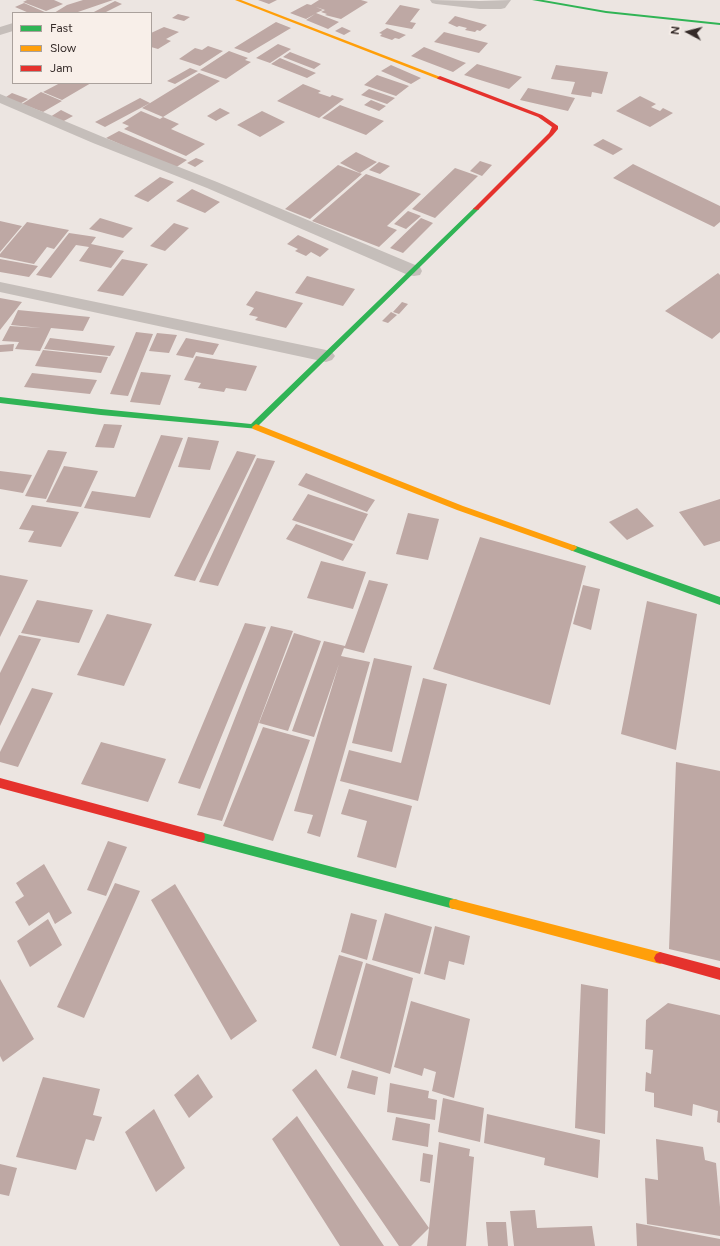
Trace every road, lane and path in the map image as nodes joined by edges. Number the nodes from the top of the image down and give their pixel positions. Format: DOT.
graph roads {
  1 [pos="237,0"];
  2 [pos="436,0"];
  3 [pos="505,0"];
  4 [pos="534,0"];
  5 [pos="720,24"];
  6 [pos="12,27"];
  7 [pos="0,31"];
  8 [pos="0,98"];
  9 [pos="414,271"];
  10 [pos="0,287"];
  11 [pos="326,356"];
  12 [pos="0,400"];
  13 [pos="253,426"];
  14 [pos="720,601"];
  15 [pos="0,783"];
  16 [pos="720,974"];
  1 -- 9 [label="street"];
  2 -- 3 [label="street"];
  4 -- 5 [label="street"];
  6 -- 7 [label="street"];
  8 -- 9 [label="street"];
  9 -- 11 [label="street"];
  10 -- 11 [label="street"];
  11 -- 13 [label="street"];
  12 -- 13 [label="street"];
  13 -- 14 [label="street"];
  15 -- 16 [label="street"];
}
